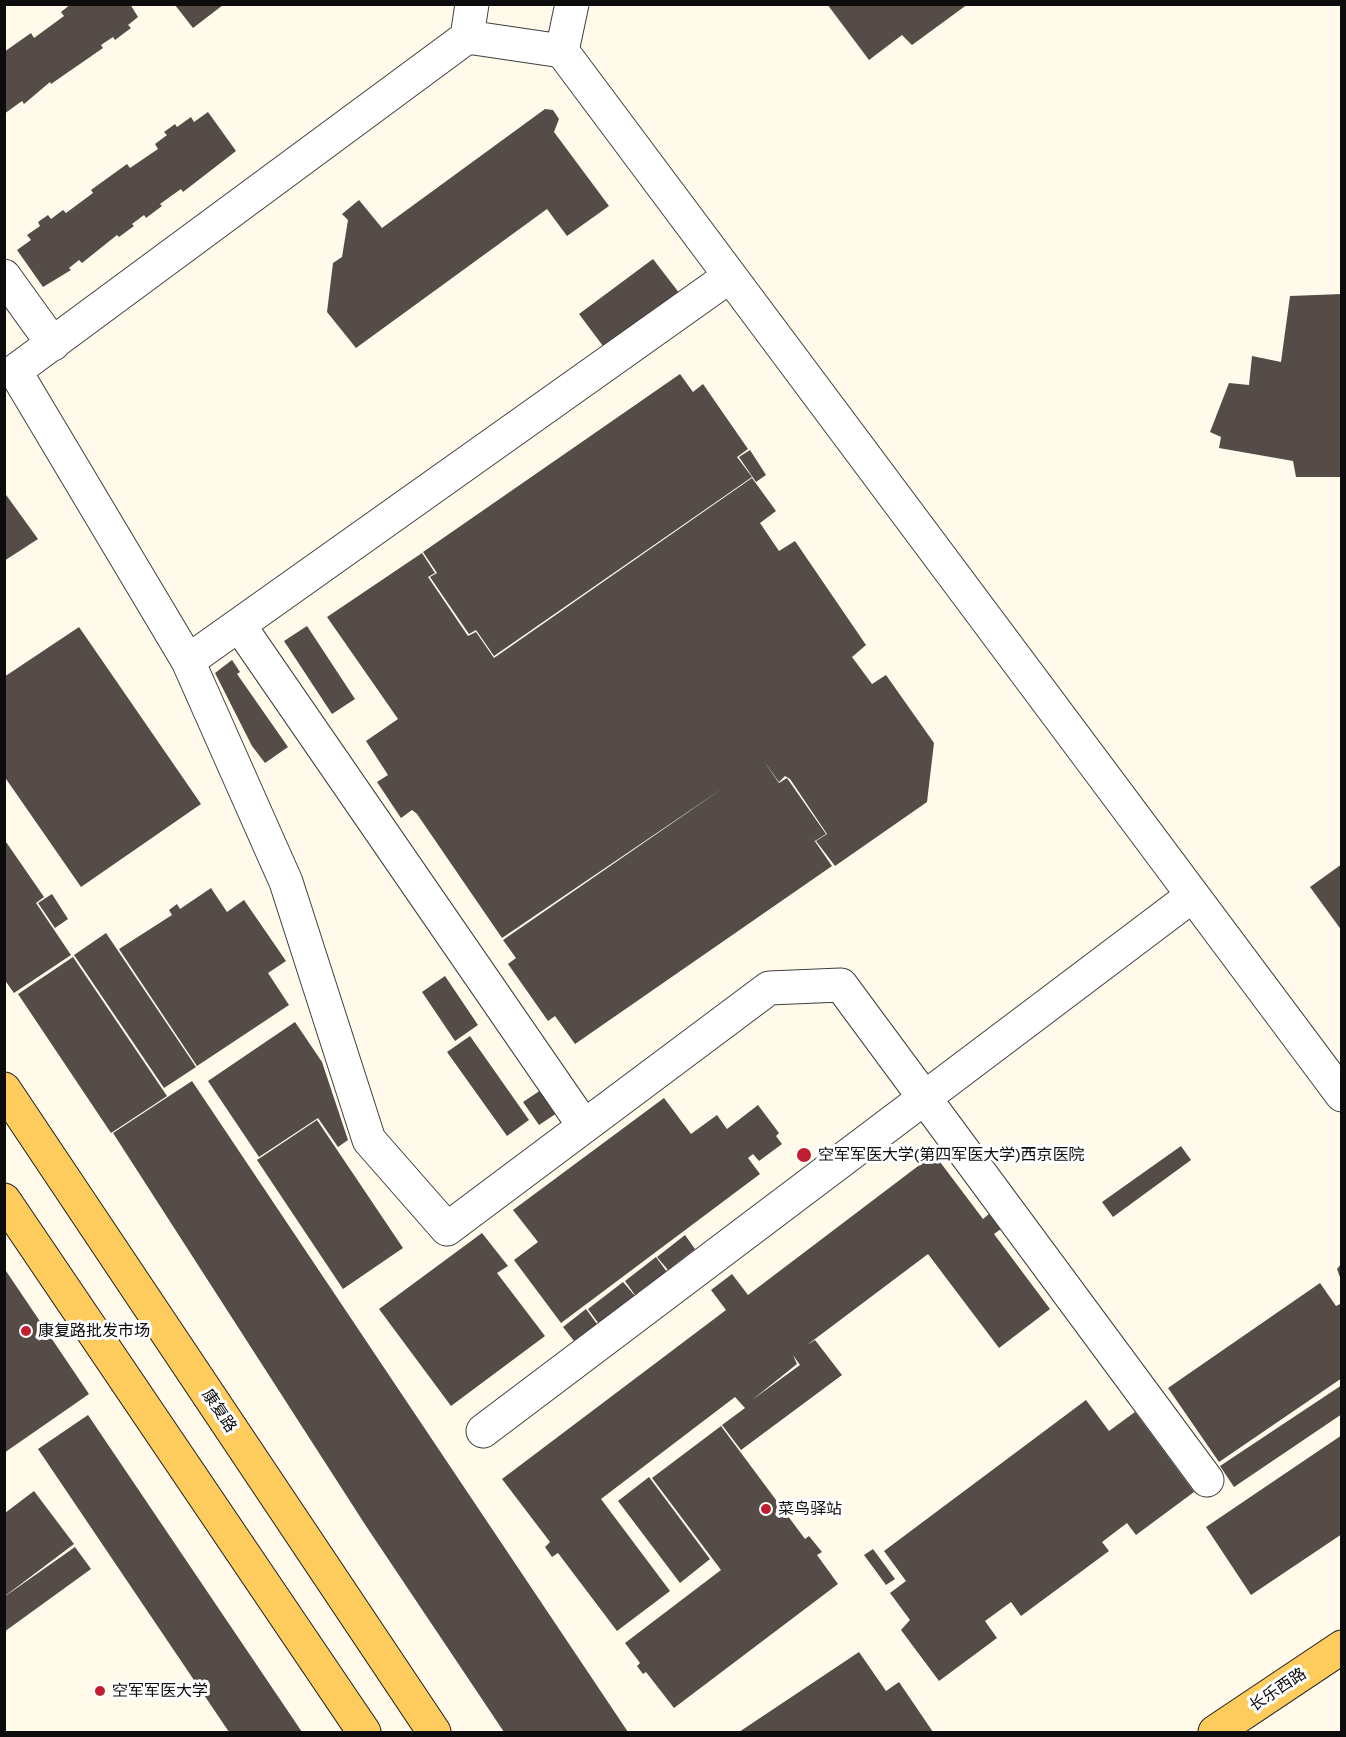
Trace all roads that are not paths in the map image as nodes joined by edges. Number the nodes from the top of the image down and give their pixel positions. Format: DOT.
graph roads {
  1 [pos="472,4"];
  2 [pos="572,4"];
  3 [pos="467,37"];
  4 [pos="562,51"];
  5 [pos="4,276"];
  6 [pos="730,276"];
  7 [pos="52,344"];
  8 [pos="239,625"];
  9 [pos="188,661"];
  10 [pos="1192,896"];
  11 [pos="4,1089"];
  12 [pos="1341,1095"];
  13 [pos="925,1098"];
  14 [pos="584,1126"];
  15 [pos="4,1200"];
  16 [pos="483,1431"];
  17 [pos="1207,1480"];
  18 [pos="1341,1647"];
  19 [pos="364,1732"];
  20 [pos="434,1732"];
  21 [pos="1215,1732"];
  1 -- 3 [label="street"];
  2 -- 4 [label="street"];
  3 -- 4 [label="street"];
  3 -- 7 [label="street"];
  4 -- 6 [label="street"];
  5 -- 7 [label="street"];
  6 -- 8 [label="street"];
  6 -- 10 [label="street"];
  7 -- 9 [label="street"];
  8 -- 9 [label="street"];
  8 -- 14 [label="street"];
  9 -- 14 [label="street"];
  10 -- 12 [label="street"];
  10 -- 13 [label="street"];
  11 -- 20 [label="main road, 康复路"];
  13 -- 14 [label="street"];
  13 -- 16 [label="street"];
  13 -- 17 [label="street"];
  15 -- 19 [label="main road"];
  18 -- 21 [label="main road, 长乐西路"];
}
